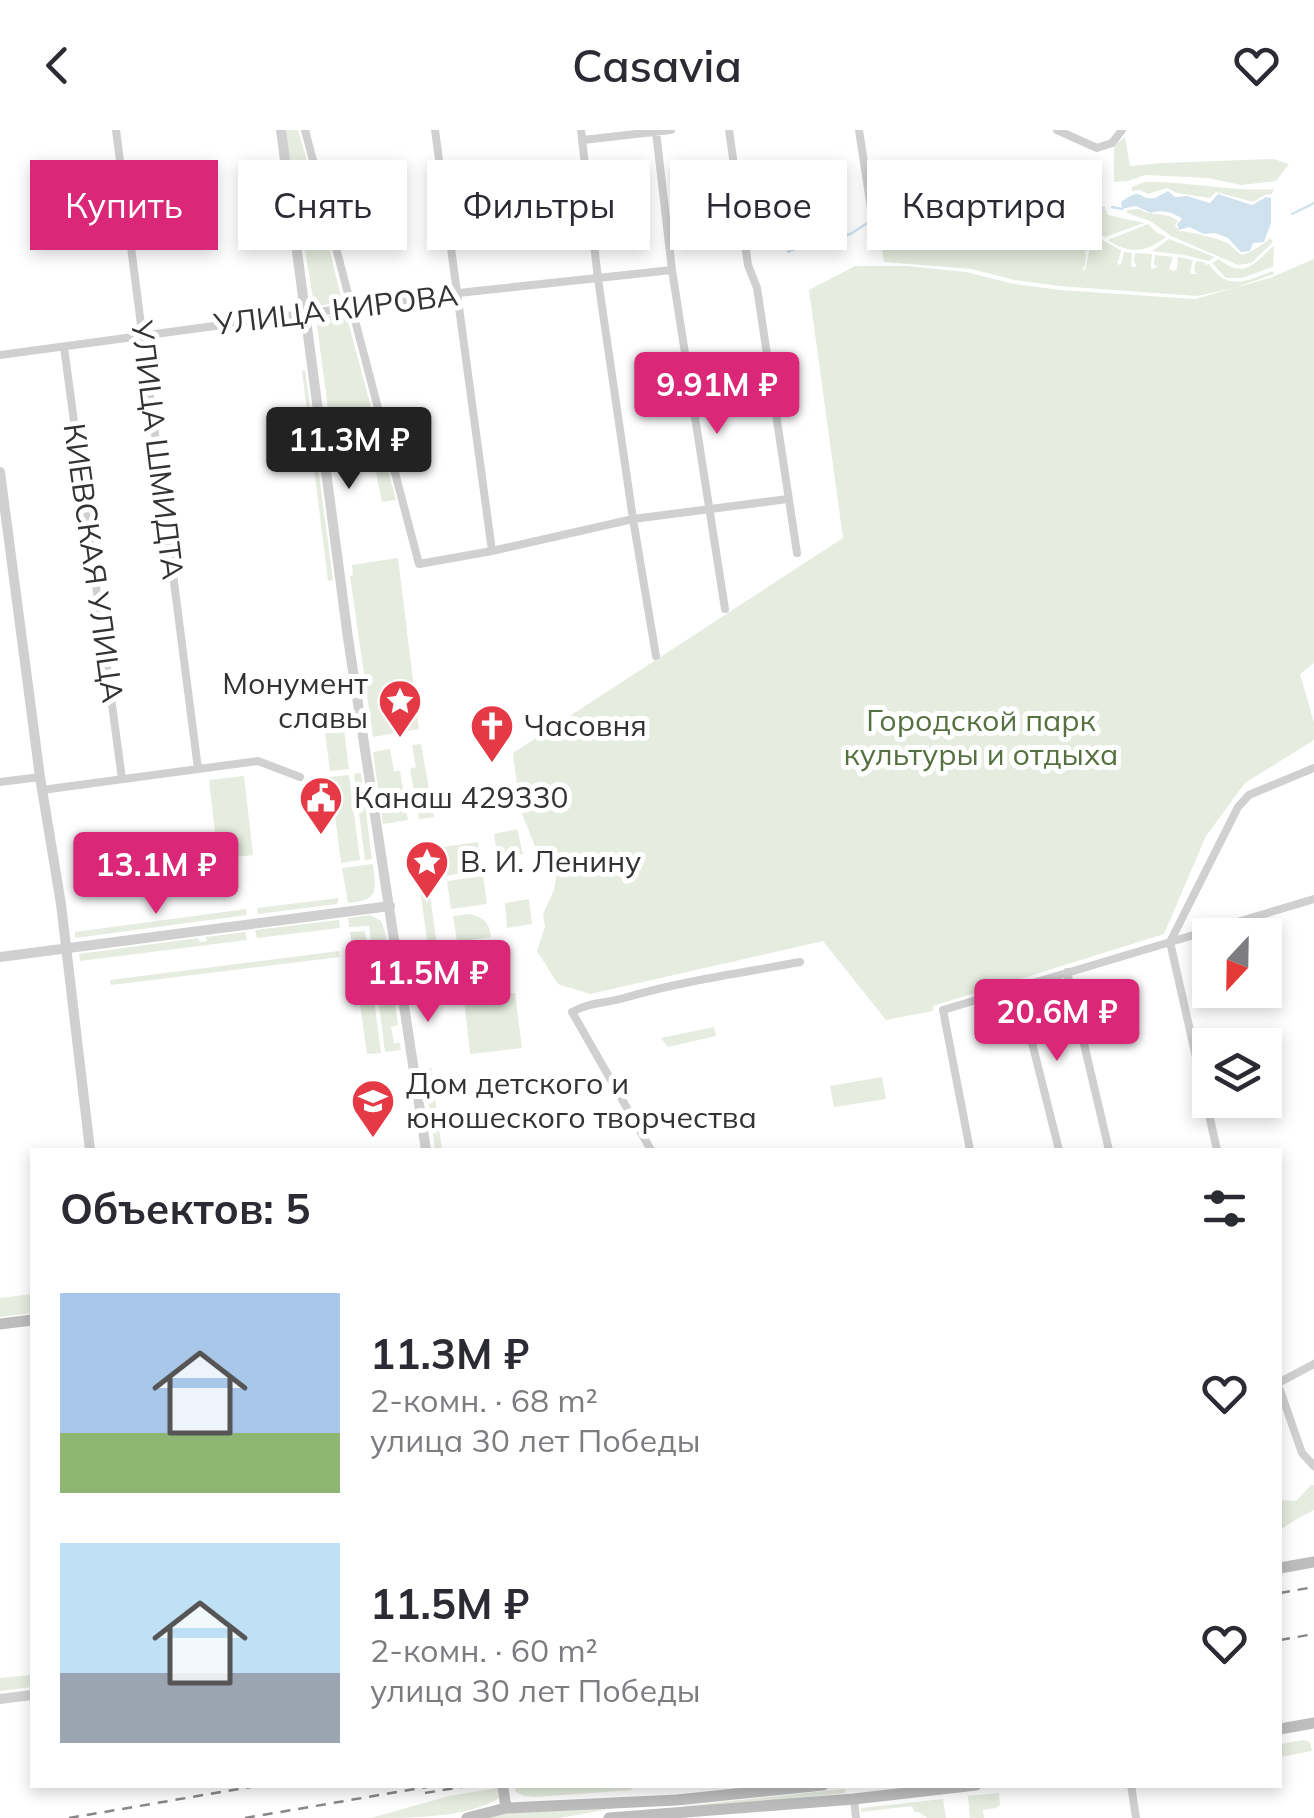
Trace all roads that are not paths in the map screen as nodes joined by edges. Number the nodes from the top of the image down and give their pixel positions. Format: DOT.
graph roads {
  1 [pos="116,130"];
  2 [pos="281,130"];
  3 [pos="305,130"];
  4 [pos="435,130"];
  5 [pos="672,130"];
  6 [pos="729,130"];
  7 [pos="859,130"];
  8 [pos="1057,130"];
  9 [pos="1122,130"];
  10 [pos="656,132"];
  11 [pos="582,135"];
  12 [pos="867,182"];
  13 [pos="672,270"];
  14 [pos="598,279"];
  15 [pos="458,293"];
  16 [pos="353,308"];
  17 [pos="305,314"];
  18 [pos="143,335"];
  19 [pos="64,346"];
  20 [pos="0,355"];
  21 [pos="0,472"];
  22 [pos="788,499"];
  23 [pos="710,508"];
  24 [pos="633,519"];
  25 [pos="492,551"];
  26 [pos="797,552"];
  27 [pos="724,609"];
  28 [pos="656,656"];
  29 [pos="1314,768"];
  30 [pos="198,769"];
  31 [pos="40,777"];
  32 [pos="300,778"];
  33 [pos="122,779"];
  34 [pos="0,782"];
  35 [pos="42,790"];
  36 [pos="1314,899"];
  37 [pos="390,906"];
  38 [pos="1170,942"];
  39 [pos="67,948"];
  40 [pos="0,957"];
  41 [pos="800,962"];
  42 [pos="1067,972"];
  43 [pos="1018,986"];
  44 [pos="90,1148"];
  45 [pos="426,1148"];
  46 [pos="651,1148"];
  47 [pos="970,1148"];
  48 [pos="1058,1148"];
  49 [pos="1108,1148"];
  50 [pos="1217,1148"];
  51 [pos="30,1320"];
  52 [pos="0,1324"];
  53 [pos="1314,1364"];
  54 [pos="1282,1381"];
  55 [pos="1282,1396"];
  56 [pos="1314,1466"];
  57 [pos="1314,1562"];
  58 [pos="1282,1568"];
  59 [pos="30,1695"];
  60 [pos="0,1699"];
  61 [pos="1314,1724"];
  62 [pos="1282,1729"];
  63 [pos="503,1788"];
  64 [pos="795,1788"];
  65 [pos="852,1788"];
  66 [pos="950,1788"];
  67 [pos="1131,1788"];
  68 [pos="854,1799"];
  69 [pos="506,1808"];
  70 [pos="627,1817"];
  71 [pos="466,1818"];
  72 [pos="609,1818"];
  73 [pos="856,1818"];
  74 [pos="1136,1818"];
  1 -- 18 [label="street, УЛИЦА ШМИДТА"];
  2 -- 17 [label="street"];
  3 -- 16 [label="street"];
  4 -- 15 [label="street"];
  5 -- 10 [label="street"];
  6 -- 22 [label="street"];
  7 -- 12 [label="street"];
  8 -- 9 [label="street"];
  10 -- 11 [label="street"];
  10 -- 13 [label="street"];
  11 -- 14 [label="street"];
  13 -- 14 [label="street, УЛИЦА КИРОВА"];
  13 -- 23 [label="street"];
  14 -- 15 [label="street, УЛИЦА КИРОВА"];
  14 -- 24 [label="street"];
  15 -- 16 [label="street, УЛИЦА КИРОВА"];
  15 -- 25 [label="street"];
  16 -- 17 [label="street, УЛИЦА КИРОВА"];
  16 -- 25 [label="street"];
  17 -- 18 [label="street, УЛИЦА КИРОВА"];
  17 -- 37 [label="street"];
  18 -- 19 [label="street, УЛИЦА КИРОВА"];
  18 -- 30 [label="street, УЛИЦА ШМИДТА"];
  19 -- 20 [label="street, УЛИЦА КИРОВА"];
  19 -- 33 [label="street, КИЕВСКАЯ УЛИЦА"];
  21 -- 31 [label="street"];
  22 -- 23 [label="street"];
  22 -- 26 [label="street"];
  23 -- 24 [label="street"];
  23 -- 27 [label="street"];
  24 -- 25 [label="street"];
  24 -- 28 [label="street"];
  29 -- 38 [label="street"];
  30 -- 32 [label="street"];
  30 -- 33 [label="street"];
  31 -- 34 [label="street"];
  31 -- 35 [label="street"];
  33 -- 35 [label="street"];
  35 -- 39 [label="street"];
  36 -- 38 [label="street"];
  37 -- 39 [label="street"];
  37 -- 45 [label="street"];
  38 -- 42 [label="street"];
  38 -- 50 [label="street"];
  39 -- 40 [label="street"];
  39 -- 44 [label="street"];
  41 -- 46 [label="street"];
  42 -- 43 [label="street"];
  42 -- 49 [label="street"];
  43 -- 47 [label="street"];
  43 -- 48 [label="street"];
  51 -- 52 [label="main road"];
  53 -- 54 [label="street"];
  55 -- 56 [label="street"];
  57 -- 58 [label="main road"];
  59 -- 60 [label="street"];
  61 -- 62 [label="main road"];
  63 -- 69 [label="main road"];
  64 -- 69 [label="main road"];
  65 -- 68 [label="main road"];
  66 -- 68 [label="main road"];
  67 -- 74 [label="street"];
  68 -- 70 [label="main road"];
  68 -- 73 [label="street"];
  69 -- 71 [label="main road"];
  70 -- 72 [label="main road"];
}
